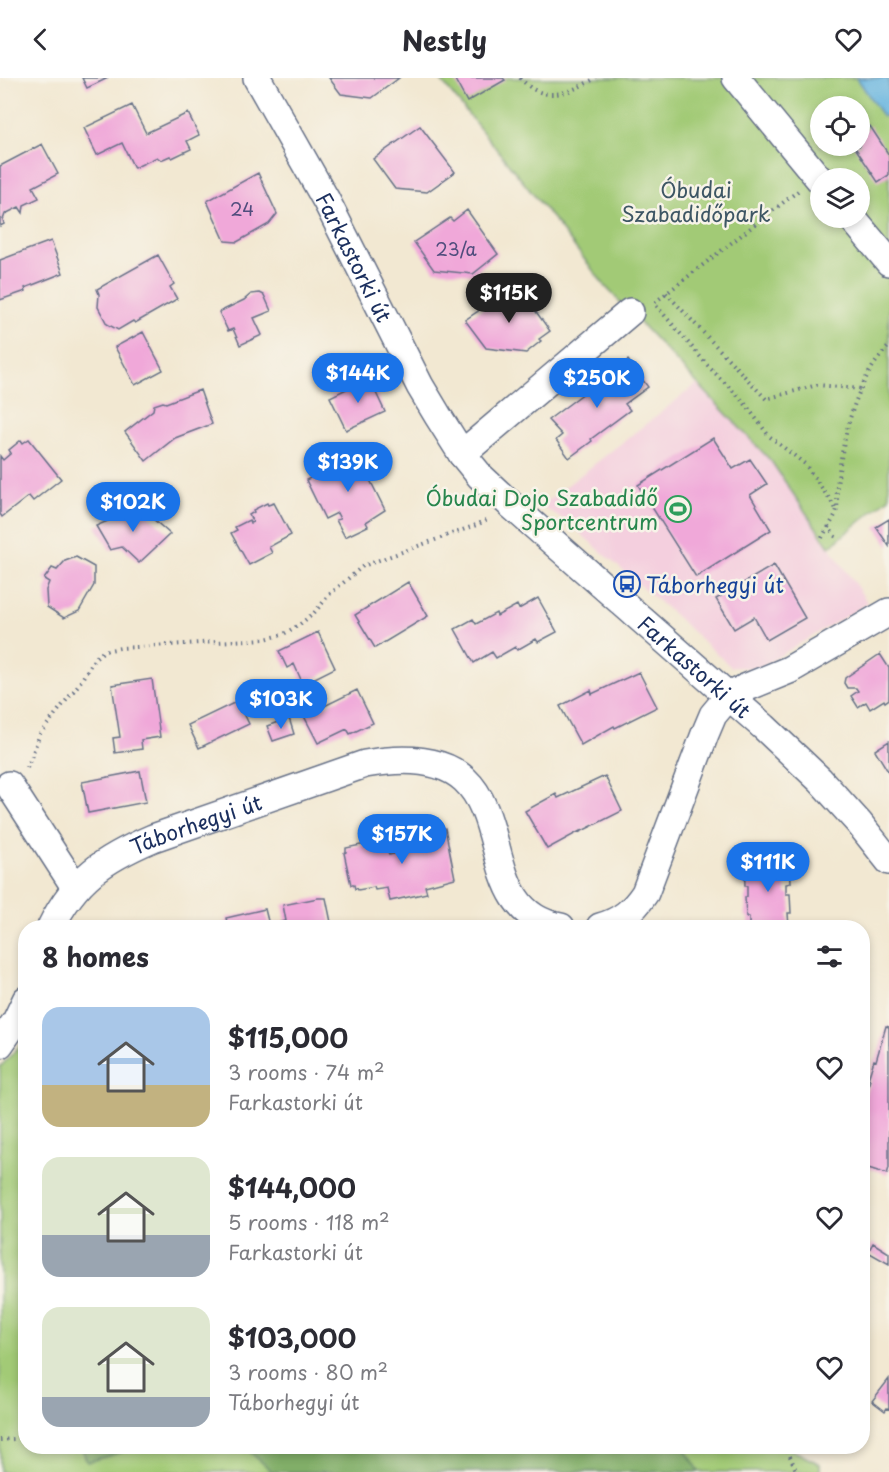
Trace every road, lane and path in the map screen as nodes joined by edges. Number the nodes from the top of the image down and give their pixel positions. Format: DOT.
graph roads {
  1 [pos="256,78"];
  2 [pos="520,78"];
  3 [pos="596,78"];
  4 [pos="735,78"];
  5 [pos="811,168"];
  6 [pos="810,185"];
  7 [pos="860,228"];
  8 [pos="889,262"];
  9 [pos="666,293"];
  10 [pos="630,312"];
  11 [pos="889,346"];
  12 [pos="862,389"];
  13 [pos="462,454"];
  14 [pos="511,505"];
  15 [pos="837,510"];
  16 [pos="828,526"];
  17 [pos="822,538"];
  18 [pos="837,539"];
  19 [pos="889,612"];
  20 [pos="728,697"];
  21 [pos="9,785"];
  22 [pos="889,861"];
  23 [pos="75,887"];
  24 [pos="54,920"];
  25 [pos="539,920"];
  26 [pos="616,920"];
  27 [pos="18,1017"];
  28 [pos="0,1044"];
  29 [pos="18,1437"];
  30 [pos="0,1440"];
  31 [pos="789,1454"];
  32 [pos="797,1471"];
  1 -- 13 [label="street, Farkastorki út"];
  2 -- 3 [label="path"];
  4 -- 5 [label="street"];
  6 -- 9 [label="path"];
  7 -- 8 [label="street"];
  9 -- 12 [label="path"];
  9 -- 15 [label="path"];
  10 -- 13 [label="street"];
  11 -- 12 [label="path"];
  12 -- 15 [label="path"];
  13 -- 14 [label="street, Farkastorki út"];
  14 -- 20 [label="street, Farkastorki út"];
  14 -- 21 [label="path"];
  15 -- 16 [label="path"];
  16 -- 17 [label="path"];
  16 -- 18 [label="path"];
  19 -- 20 [label="street"];
  20 -- 22 [label="street, Farkastorki út"];
  20 -- 26 [label="street"];
  21 -- 23 [label="street"];
  23 -- 24 [label="street, Táborhegyi út"];
  23 -- 25 [label="street, Táborhegyi út"];
  27 -- 28 [label="street"];
  29 -- 30 [label="path"];
  31 -- 32 [label="path"];
}
